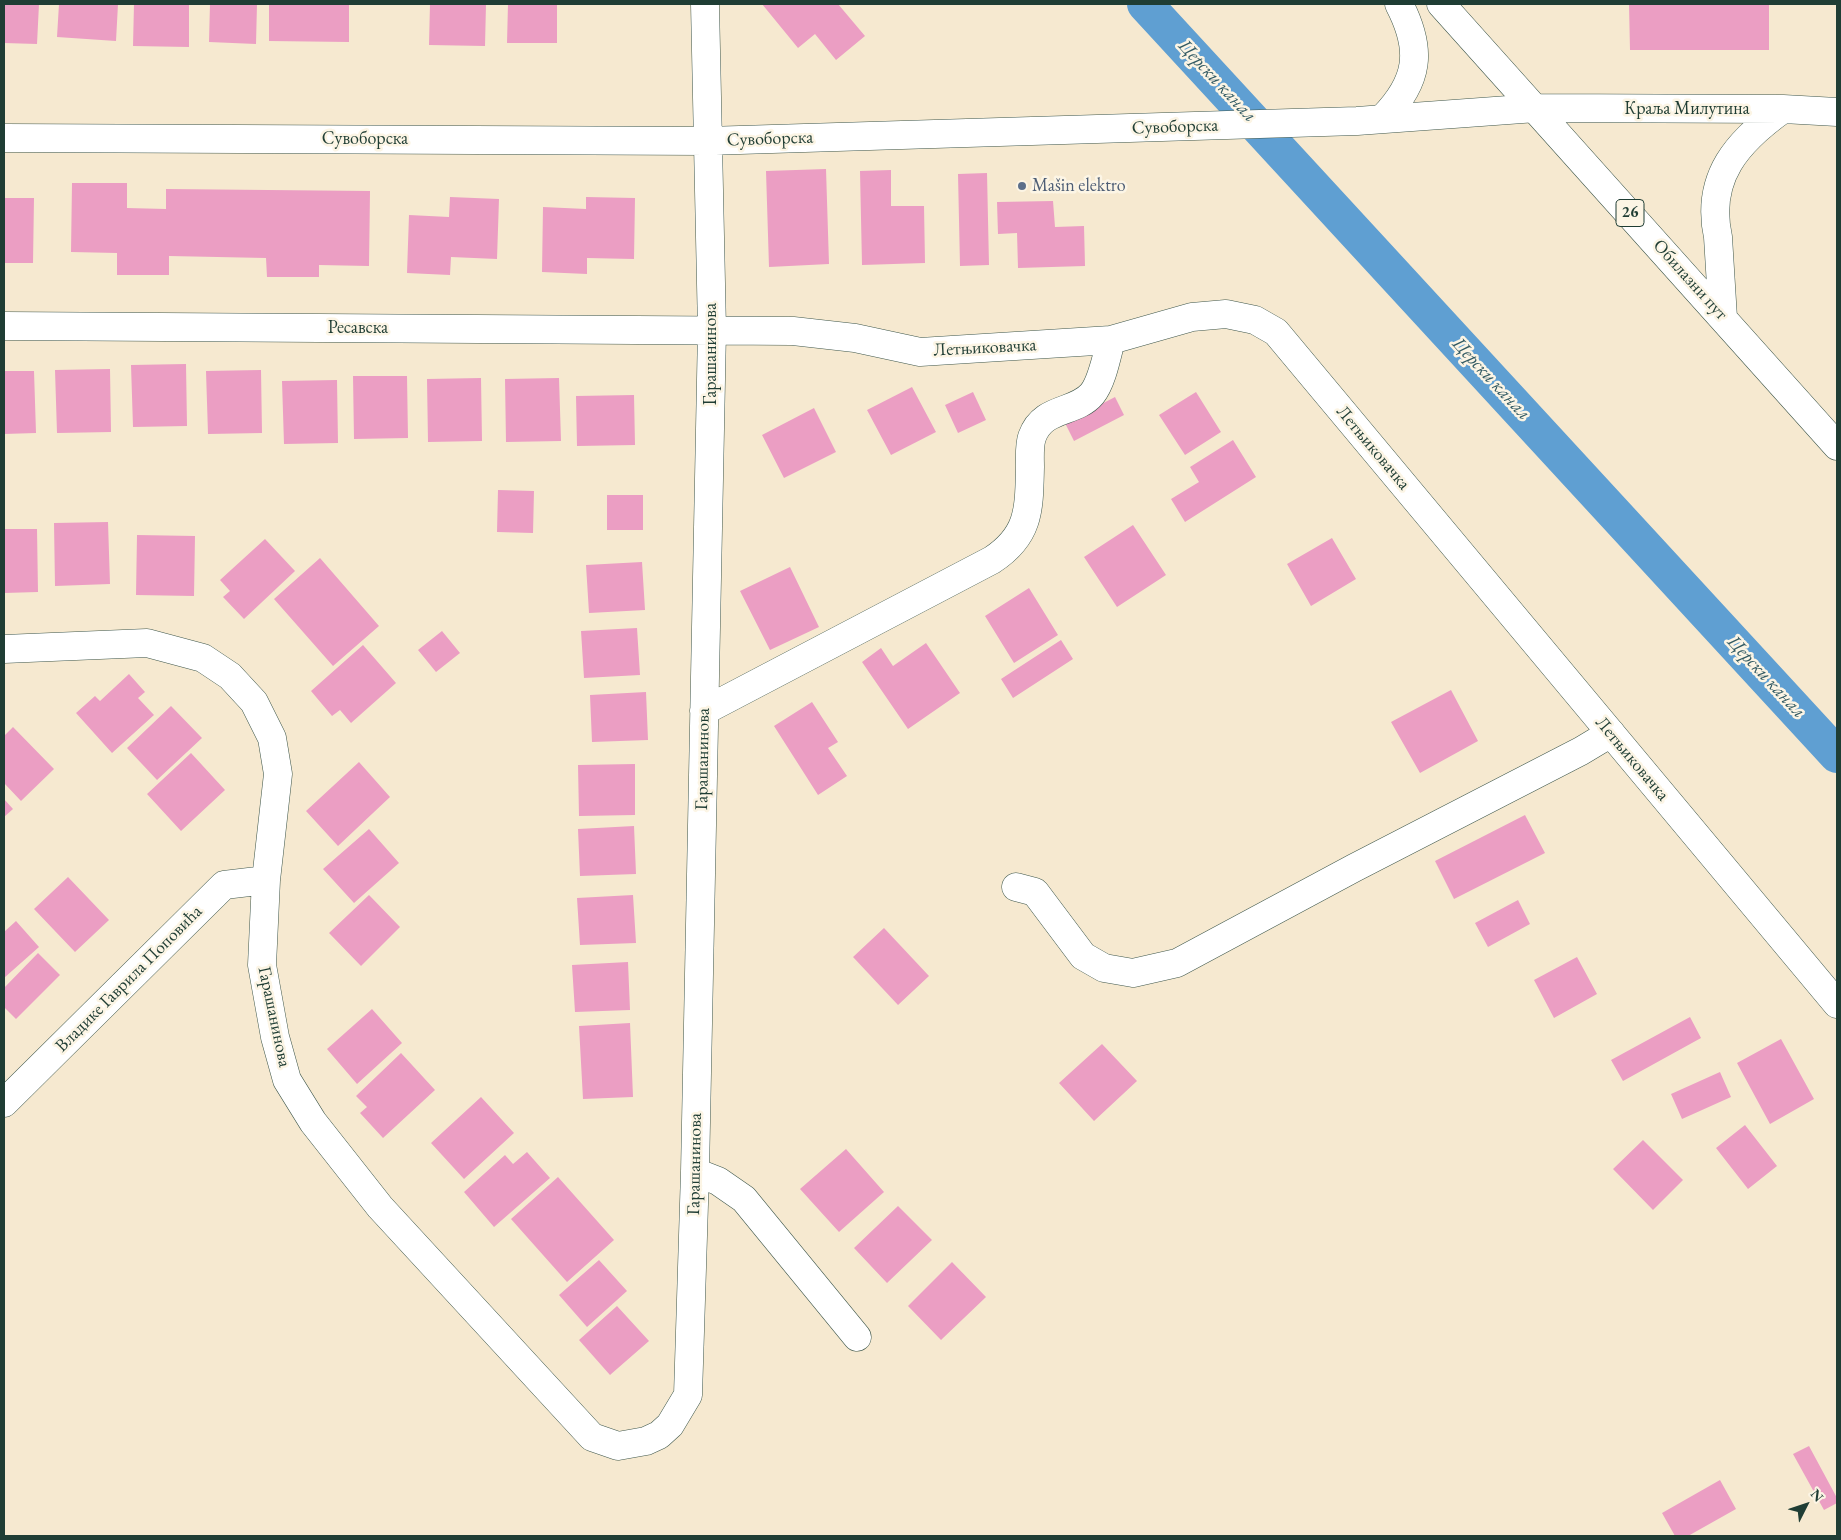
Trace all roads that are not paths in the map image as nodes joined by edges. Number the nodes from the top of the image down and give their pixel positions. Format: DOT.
graph roads {
  1 [pos="705,4"];
  2 [pos="1399,4"];
  3 [pos="1441,4"];
  4 [pos="1536,108"];
  5 [pos="1783,109"];
  6 [pos="1837,112"];
  7 [pos="1370,120"];
  8 [pos="4,138"];
  9 [pos="707,141"];
  10 [pos="1723,318"];
  11 [pos="4,326"];
  12 [pos="712,330"];
  13 [pos="1111,340"];
  14 [pos="1837,446"];
  15 [pos="8,654"];
  16 [pos="704,710"];
  17 [pos="1611,733"];
  18 [pos="266,880"];
  19 [pos="1016,887"];
  20 [pos="1837,1004"];
  21 [pos="4,1103"];
  22 [pos="695,1172"];
  23 [pos="856,1337"];
  1 -- 9 [label="street, Гарашанинова"];
  2 -- 7 [label="street"];
  3 -- 4 [label="street, Обилазни пут / 26"];
  4 -- 5 [label="street, Краља Милутина"];
  4 -- 7 [label="street, Сувоборска"];
  4 -- 10 [label="street, Обилазни пут / 26"];
  5 -- 6 [label="street, Краља Милутина"];
  5 -- 10 [label="street"];
  7 -- 9 [label="street, Сувоборска"];
  8 -- 9 [label="street, Сувоборска"];
  9 -- 12 [label="street, Гарашанинова"];
  10 -- 14 [label="street, Обилазни пут / 26"];
  11 -- 12 [label="street, Ресавска"];
  12 -- 13 [label="street, Летњиковачка"];
  12 -- 16 [label="street, Гарашанинова"];
  13 -- 16 [label="street"];
  13 -- 17 [label="street, Летњиковачка"];
  15 -- 18 [label="street, Гарашанинова"];
  16 -- 22 [label="street, Гарашанинова"];
  17 -- 19 [label="street"];
  17 -- 20 [label="street, Летњиковачка"];
  18 -- 21 [label="street, Владике Гаврила Поповића"];
  18 -- 22 [label="street, Гарашанинова"];
  22 -- 23 [label="street"];
}
